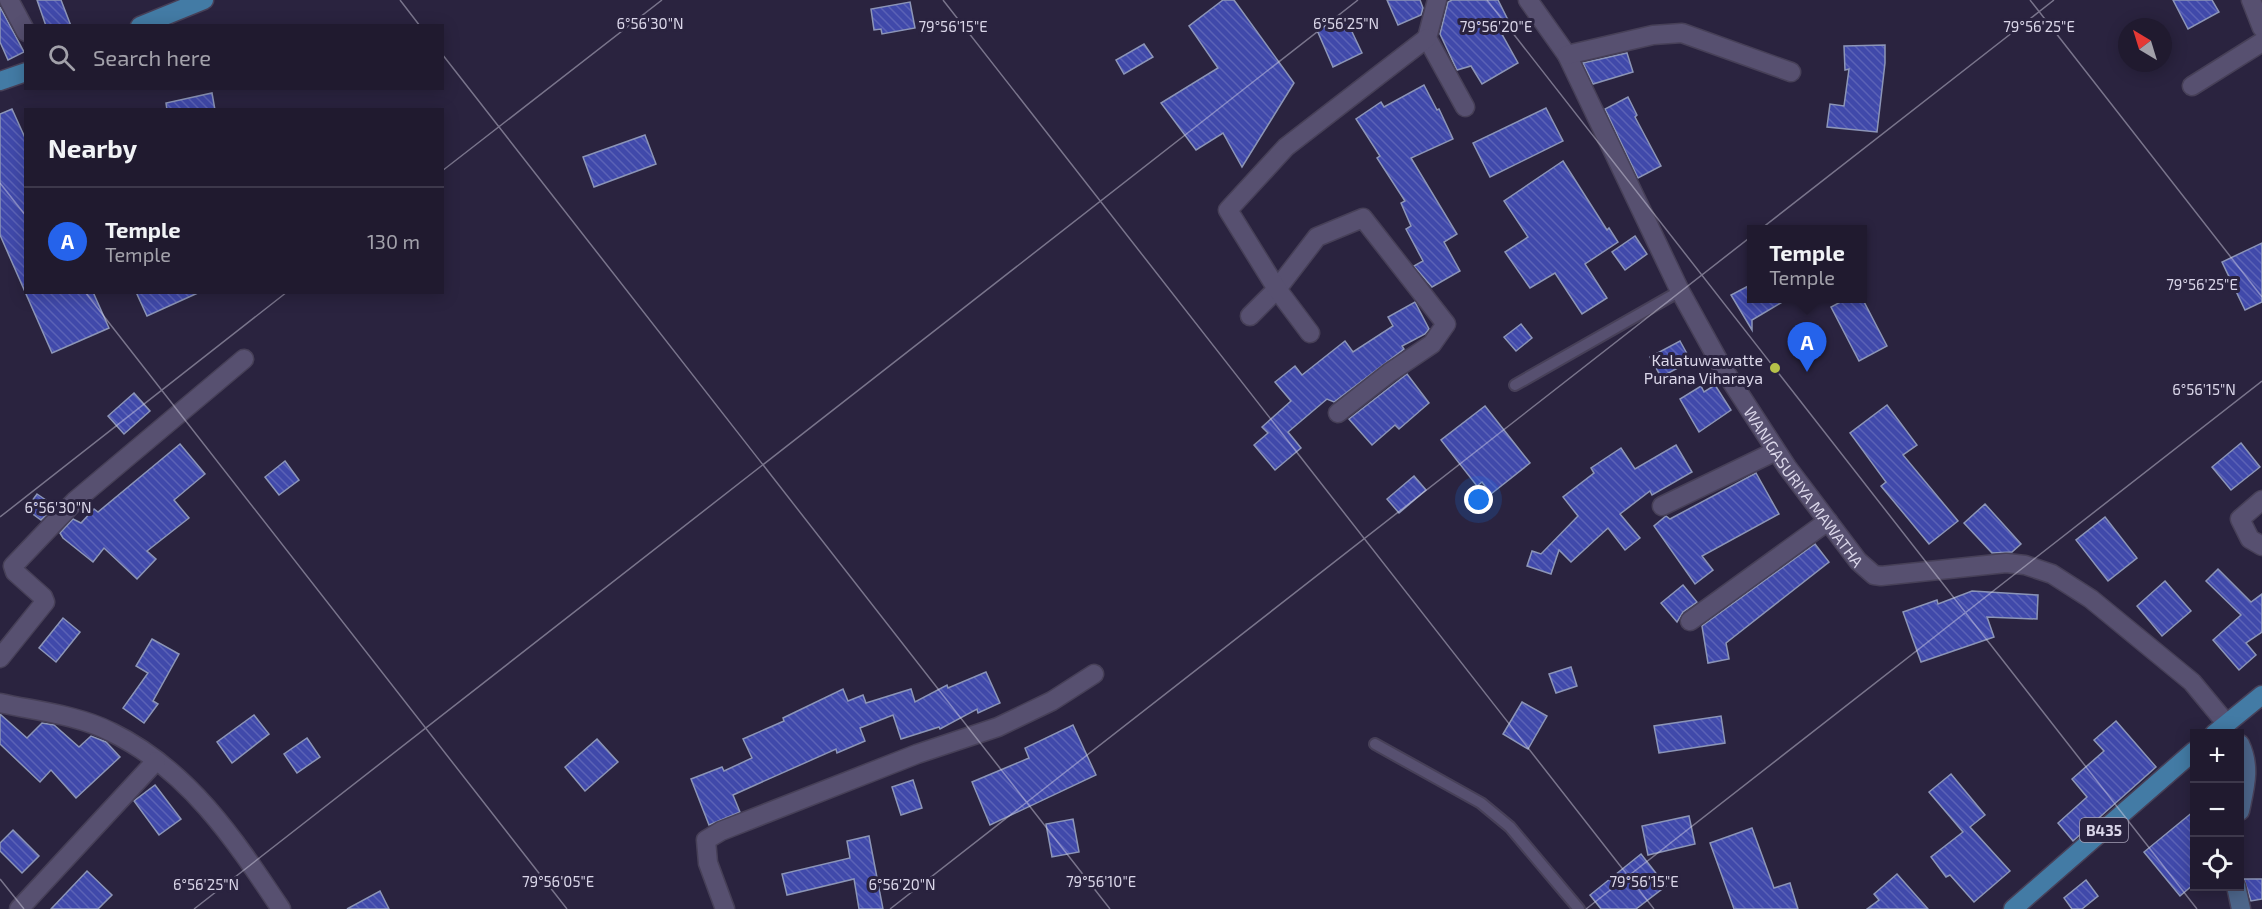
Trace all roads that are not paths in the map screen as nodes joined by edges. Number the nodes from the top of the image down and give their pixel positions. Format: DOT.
graph roads {
  1 [pos="9,0"];
  2 [pos="204,0"];
  3 [pos="1437,0"];
  4 [pos="1528,0"];
  5 [pos="2251,0"];
  6 [pos="145,24"];
  7 [pos="24,28"];
  8 [pos="2262,28"];
  9 [pos="1426,38"];
  10 [pos="2262,42"];
  11 [pos="1567,55"];
  12 [pos="1791,72"];
  13 [pos="24,73"];
  14 [pos="0,81"];
  15 [pos="2192,86"];
  16 [pos="1465,107"];
  17 [pos="1277,289"];
  18 [pos="1680,291"];
  19 [pos="1250,316"];
  20 [pos="1310,333"];
  21 [pos="244,359"];
  22 [pos="1515,385"];
  23 [pos="1338,412"];
  24 [pos="1776,451"];
  25 [pos="2262,501"];
  26 [pos="1662,506"];
  27 [pos="1828,521"];
  28 [pos="2262,546"];
  29 [pos="1690,621"];
  30 [pos="0,658"];
  31 [pos="1094,674"];
  32 [pos="2262,695"];
  33 [pos="0,703"];
  34 [pos="2223,729"];
  35 [pos="2225,729"];
  36 [pos="1375,744"];
  37 [pos="2244,753"];
  38 [pos="2190,754"];
  39 [pos="156,761"];
  40 [pos="2244,794"];
  41 [pos="2237,891"];
  42 [pos="19,909"];
  43 [pos="281,909"];
  44 [pos="725,909"];
  45 [pos="1579,909"];
  46 [pos="2013,909"];
  47 [pos="2241,909"];
  1 -- 7 [label="street"];
  2 -- 6 [label="main road"];
  3 -- 9 [label="street"];
  4 -- 11 [label="street, WANIGASURIYA MAWATHA"];
  5 -- 8 [label="street"];
  9 -- 16 [label="street"];
  9 -- 17 [label="street"];
  10 -- 15 [label="street"];
  11 -- 12 [label="street"];
  11 -- 18 [label="street, WANIGASURIYA MAWATHA"];
  13 -- 14 [label="main road"];
  17 -- 19 [label="street"];
  17 -- 20 [label="street"];
  17 -- 23 [label="street"];
  18 -- 22 [label="lane"];
  18 -- 24 [label="street, WANIGASURIYA MAWATHA"];
  21 -- 30 [label="street"];
  24 -- 26 [label="street"];
  24 -- 27 [label="street, WANIGASURIYA MAWATHA"];
  25 -- 28 [label="street"];
  27 -- 29 [label="street"];
  27 -- 34 [label="street, WANIGASURIYA MAWATHA"];
  31 -- 44 [label="street"];
  32 -- 35 [label="main road"];
  33 -- 39 [label="street"];
  36 -- 45 [label="lane"];
  37 -- 40 [label="street"];
  38 -- 46 [label="main road, B435"];
  39 -- 42 [label="street"];
  39 -- 43 [label="street"];
  41 -- 47 [label="street"];
}
